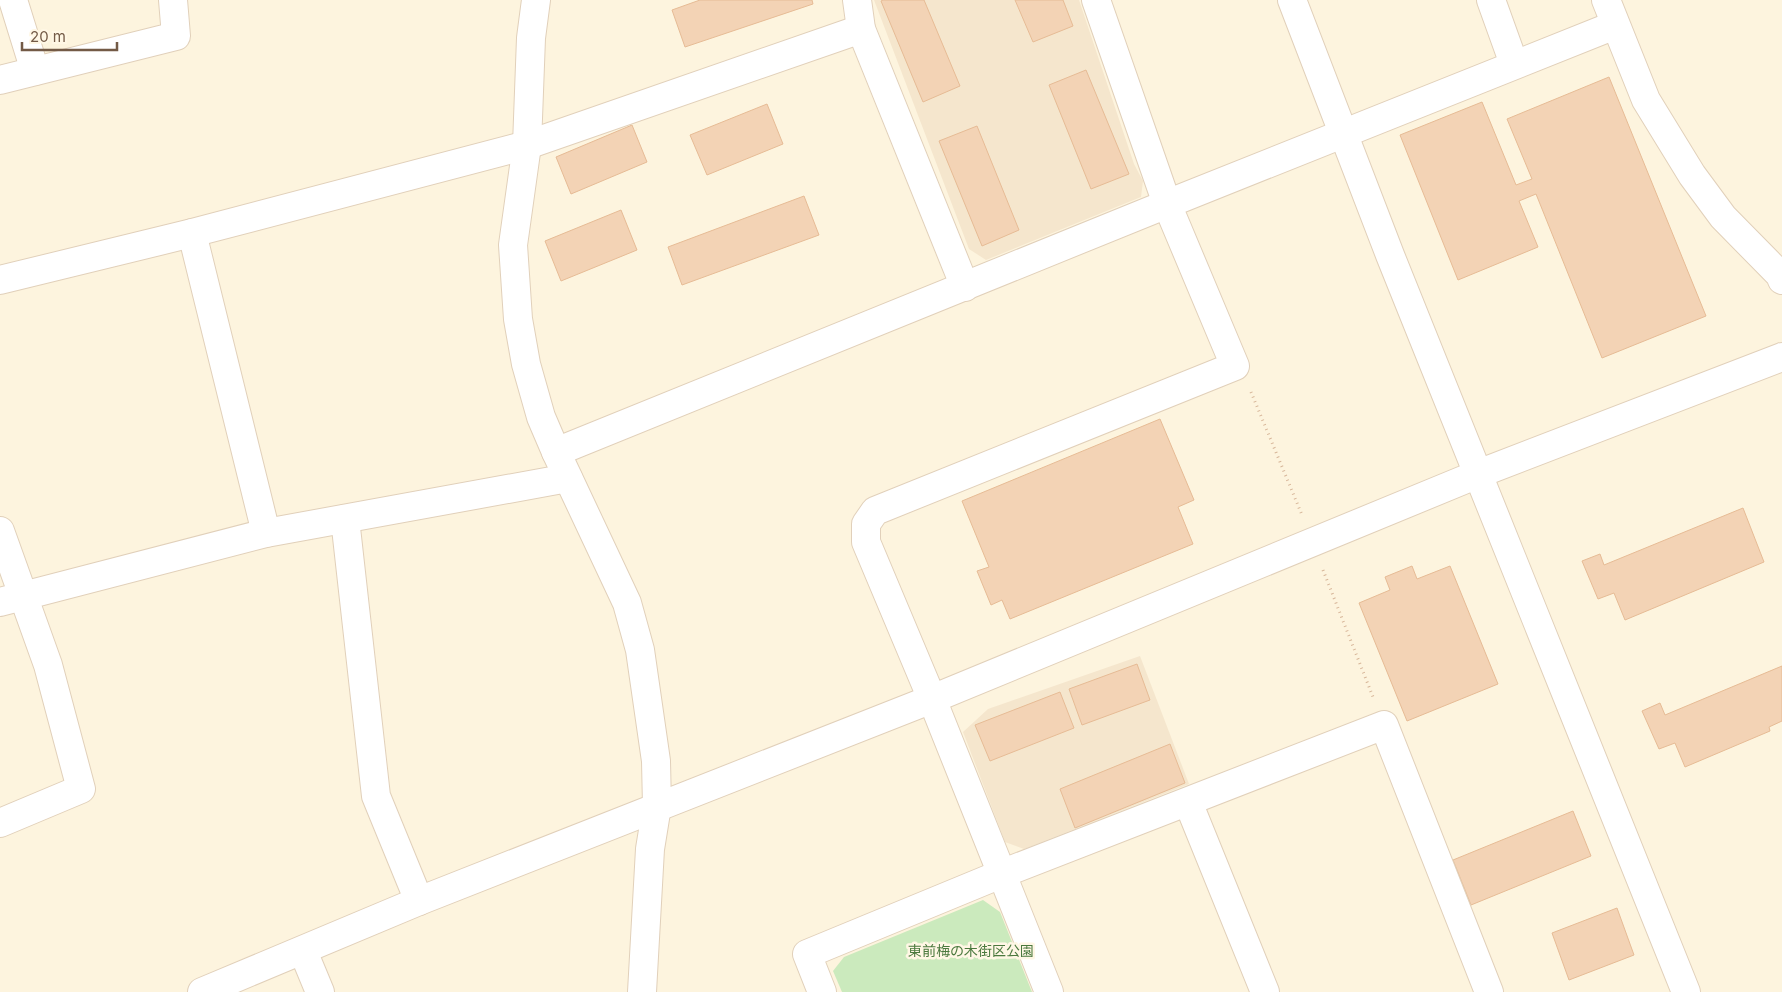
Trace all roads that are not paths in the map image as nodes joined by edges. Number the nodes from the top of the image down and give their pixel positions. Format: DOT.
graph roads {
  1 [pos="13,0"];
  2 [pos="173,0"];
  3 [pos="536,0"];
  4 [pos="857,0"];
  5 [pos="1096,0"];
  6 [pos="1292,0"];
  7 [pos="1491,0"];
  8 [pos="1610,12"];
  9 [pos="861,29"];
  10 [pos="1514,64"];
  11 [pos="34,71"];
  12 [pos="0,80"];
  13 [pos="1343,134"];
  14 [pos="527,145"];
  15 [pos="1167,204"];
  16 [pos="192,233"];
  17 [pos="0,280"];
  18 [pos="1782,280"];
  19 [pos="965,287"];
  20 [pos="1782,357"];
  21 [pos="556,452"];
  22 [pos="1478,474"];
  23 [pos="568,478"];
  24 [pos="345,519"];
  25 [pos="0,530"];
  26 [pos="266,533"];
  27 [pos="12,599"];
  28 [pos="932,699"];
  29 [pos="1188,802"];
  30 [pos="657,806"];
  31 [pos="0,823"];
  32 [pos="1001,874"];
  33 [pos="419,901"];
  34 [pos="303,951"];
  35 [pos="202,992"];
  36 [pos="320,992"];
  37 [pos="642,992"];
  38 [pos="822,992"];
  39 [pos="1049,992"];
  40 [pos="1265,992"];
  41 [pos="1489,992"];
  42 [pos="1686,992"];
  1 -- 11 [label="street"];
  2 -- 11 [label="street"];
  3 -- 14 [label="street"];
  4 -- 9 [label="street"];
  5 -- 15 [label="street"];
  6 -- 13 [label="street"];
  7 -- 10 [label="street"];
  8 -- 10 [label="street"];
  8 -- 18 [label="street"];
  9 -- 14 [label="street"];
  9 -- 19 [label="street"];
  10 -- 13 [label="street"];
  11 -- 12 [label="street"];
  13 -- 15 [label="street"];
  13 -- 22 [label="street"];
  14 -- 16 [label="street"];
  14 -- 21 [label="street"];
  15 -- 19 [label="street"];
  15 -- 28 [label="street"];
  16 -- 17 [label="street"];
  16 -- 26 [label="street"];
  19 -- 21 [label="street"];
  20 -- 22 [label="street"];
  21 -- 23 [label="street"];
  22 -- 28 [label="street"];
  22 -- 42 [label="street"];
  23 -- 24 [label="street"];
  23 -- 30 [label="street"];
  24 -- 26 [label="street"];
  24 -- 33 [label="street"];
  25 -- 27 [label="street"];
  26 -- 27 [label="street"];
  27 -- 31 [label="street"];
  28 -- 30 [label="street"];
  28 -- 32 [label="street"];
  29 -- 32 [label="street"];
  29 -- 40 [label="street"];
  29 -- 41 [label="street"];
  30 -- 33 [label="street"];
  30 -- 37 [label="street"];
  32 -- 38 [label="street"];
  32 -- 39 [label="street"];
  33 -- 34 [label="street"];
  34 -- 35 [label="street"];
  34 -- 36 [label="street"];
}
